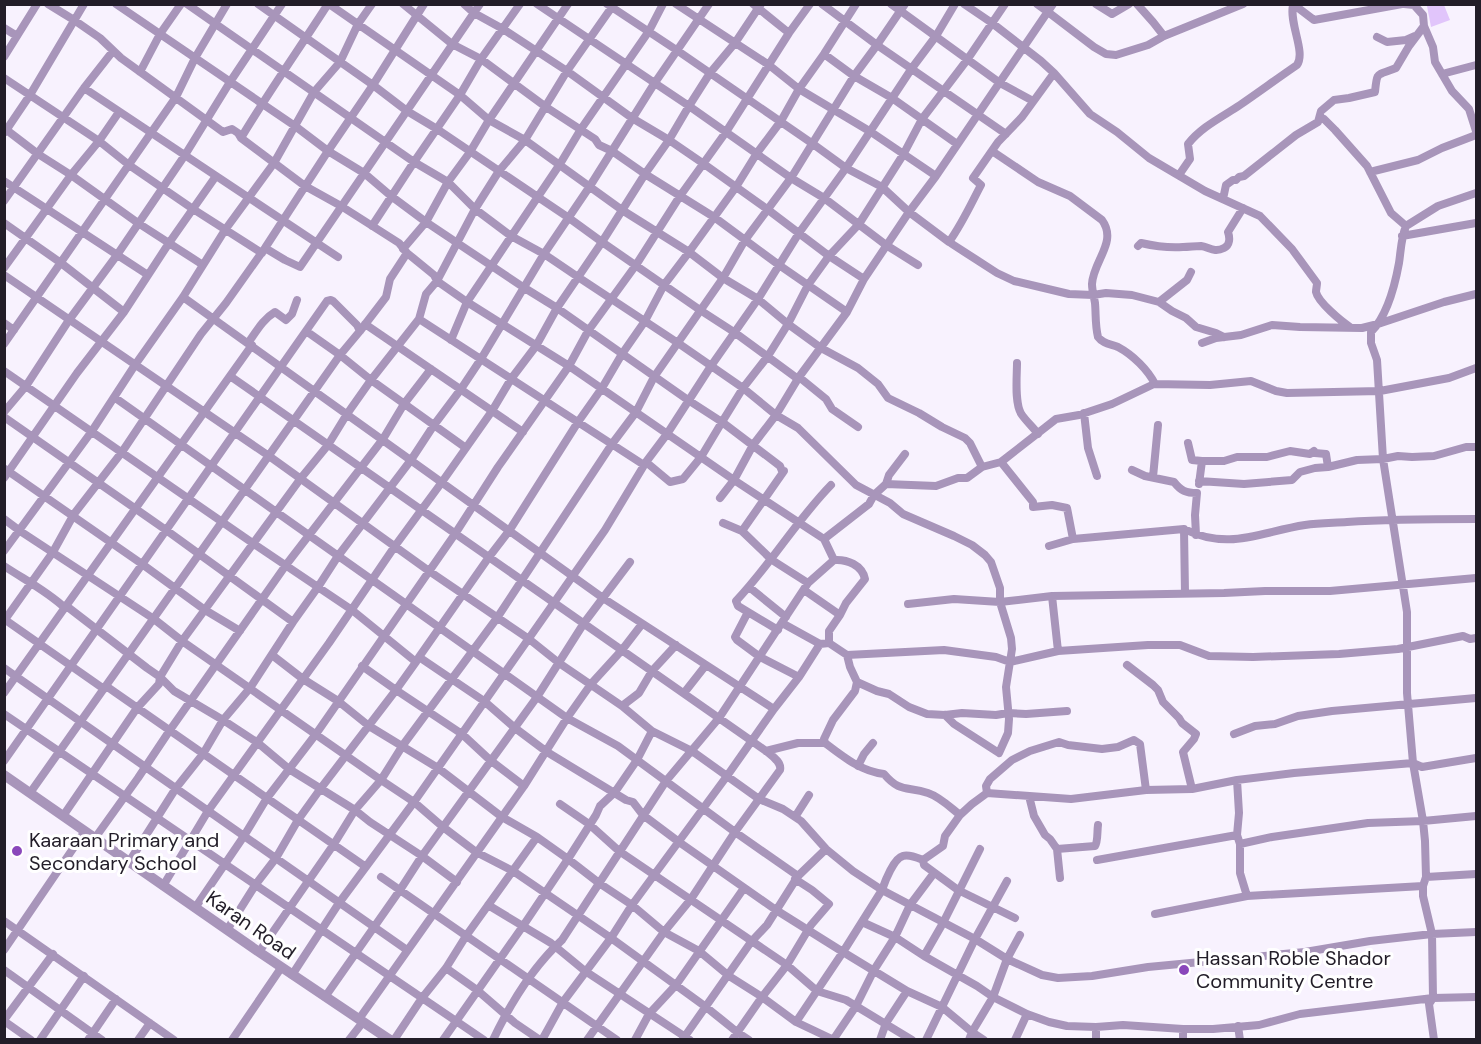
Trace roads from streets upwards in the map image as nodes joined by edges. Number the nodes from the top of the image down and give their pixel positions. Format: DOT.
graph roads {
  1 [pos="37,4"];
  2 [pos="48,4"];
  3 [pos="84,4"];
  4 [pos="116,4"];
  5 [pos="181,4"];
  6 [pos="187,4"];
  7 [pos="227,4"];
  8 [pos="258,4"];
  9 [pos="282,4"];
  10 [pos="328,4"];
  11 [pos="372,4"];
  12 [pos="403,4"];
  13 [pos="424,4"];
  14 [pos="464,4"];
  15 [pos="480,4"];
  16 [pos="520,4"];
  17 [pos="537,4"];
  18 [pos="568,4"];
  19 [pos="663,4"];
  20 [pos="676,4"];
  21 [pos="710,4"];
  22 [pos="810,4"];
  23 [pos="822,4"];
  24 [pos="856,4"];
  25 [pos="891,4"];
  26 [pos="956,4"];
  27 [pos="964,4"];
  28 [pos="1005,4"];
  29 [pos="1037,4"];
  30 [pos="1096,4"];
  31 [pos="1129,4"];
  32 [pos="1137,4"];
  33 [pos="1243,4"];
  34 [pos="1403,4"];
  35 [pos="1425,4"];
  36 [pos="1293,5"];
  37 [pos="611,6"];
  38 [pos="758,6"];
  39 [pos="130,8"];
  40 [pos="903,8"];
  41 [pos="1051,8"];
  42 [pos="474,13"];
  43 [pos="1423,15"];
  44 [pos="274,16"];
  45 [pos="418,16"];
  46 [pos="698,19"];
  47 [pos="74,20"];
  48 [pos="559,20"];
  49 [pos="844,21"];
  50 [pos="215,23"];
  51 [pos="992,23"];
  52 [pos="358,24"];
  53 [pos="1424,26"];
  54 [pos="4,28"];
  55 [pos="503,29"];
  56 [pos="649,31"];
  57 [pos="789,33"];
  58 [pos="160,34"];
  59 [pos="1419,34"];
  60 [pos="17,36"];
  61 [pos="936,36"];
  62 [pos="1164,36"];
  63 [pos="1377,37"];
  64 [pos="306,38"];
  65 [pos="589,40"];
  66 [pos="735,43"];
  67 [pos="452,44"];
  68 [pos="878,45"];
  69 [pos="1024,47"];
  70 [pos="252,49"];
  71 [pos="394,49"];
  72 [pos="113,51"];
  73 [pos="678,51"];
  74 [pos="537,52"];
  75 [pos="824,54"];
  76 [pos="4,57"];
  77 [pos="195,57"];
  78 [pos="481,59"];
  79 [pos="967,60"];
  80 [pos="340,62"];
  81 [pos="626,65"];
  82 [pos="769,65"];
  83 [pos="1476,65"];
  84 [pos="912,68"];
  85 [pos="567,71"];
  86 [pos="140,72"];
  87 [pos="284,72"];
  88 [pos="710,73"];
  89 [pos="1054,74"];
  90 [pos="1442,74"];
  91 [pos="431,76"];
  92 [pos="854,76"];
  93 [pos="4,78"];
  94 [pos="230,82"];
  95 [pos="1000,83"];
  96 [pos="515,84"];
  97 [pos="654,84"];
  98 [pos="373,85"];
  99 [pos="84,88"];
  100 [pos="799,89"];
  101 [pos="942,91"];
  102 [pos="314,92"];
  103 [pos="30,95"];
  104 [pos="460,95"];
  105 [pos="176,98"];
  106 [pos="603,98"];
  107 [pos="892,98"];
  108 [pos="748,99"];
  109 [pos="1033,101"];
  110 [pos="262,104"];
  111 [pos="688,106"];
  112 [pos="546,107"];
  113 [pos="834,110"];
  114 [pos="406,111"];
  115 [pos="119,112"];
  116 [pos="978,114"];
  117 [pos="63,117"];
  118 [pos="351,117"];
  119 [pos="632,118"];
  120 [pos="1320,118"];
  121 [pos="922,119"];
  122 [pos="489,120"];
  123 [pos="781,121"];
  124 [pos="207,122"];
  125 [pos="295,126"];
  126 [pos="437,129"];
  127 [pos="581,129"];
  128 [pos="5,130"];
  129 [pos="726,132"];
  130 [pos="870,132"];
  131 [pos="151,133"];
  132 [pos="1476,133"];
  133 [pos="1006,134"];
  134 [pos="241,138"];
  135 [pos="525,140"];
  136 [pos="669,140"];
  137 [pos="99,141"];
  138 [pos="386,142"];
  139 [pos="813,144"];
  140 [pos="957,144"];
  141 [pos="328,151"];
  142 [pos="612,151"];
  143 [pos="992,151"];
  144 [pos="471,152"];
  145 [pos="757,153"];
  146 [pos="38,154"];
  147 [pos="185,155"];
  148 [pos="903,155"];
  149 [pos="414,162"];
  150 [pos="274,163"];
  151 [pos="560,164"];
  152 [pos="704,164"];
  153 [pos="129,165"];
  154 [pos="846,168"];
  155 [pos="499,171"];
  156 [pos="1370,172"];
  157 [pos="364,174"];
  158 [pos="645,174"];
  159 [pos="71,175"];
  160 [pos="1179,175"];
  161 [pos="216,176"];
  162 [pos="936,176"];
  163 [pos="791,178"];
  164 [pos="4,181"];
  165 [pos="448,182"];
  166 [pos="305,186"];
  167 [pos="590,186"];
  168 [pos="736,187"];
  169 [pos="882,187"];
  170 [pos="14,188"];
  171 [pos="162,189"];
  172 [pos="1476,193"];
  173 [pos="392,196"];
  174 [pos="680,196"];
  175 [pos="538,197"];
  176 [pos="249,198"];
  177 [pos="824,198"];
  178 [pos="1224,199"];
  179 [pos="104,200"];
  180 [pos="4,201"];
  181 [pos="341,206"];
  182 [pos="1243,208"];
  183 [pos="47,209"];
  184 [pos="475,209"];
  185 [pos="767,209"];
  186 [pos="193,210"];
  187 [pos="622,210"];
  188 [pos="909,212"];
  189 [pos="714,217"];
  190 [pos="569,218"];
  191 [pos="282,220"];
  192 [pos="426,222"];
  193 [pos="4,223"];
  194 [pos="138,223"];
  195 [pos="1476,223"];
  196 [pos="859,224"];
  197 [pos="372,226"];
  198 [pos="1406,226"];
  199 [pos="225,230"];
  200 [pos="658,231"];
  201 [pos="82,232"];
  202 [pos="799,234"];
  203 [pos="511,236"];
  204 [pos="1402,236"];
  205 [pos="26,238"];
  206 [pos="745,240"];
  207 [pos="602,242"];
  208 [pos="949,242"];
  209 [pos="169,243"];
  210 [pos="316,243"];
  211 [pos="457,243"];
  212 [pos="886,245"];
  213 [pos="1138,246"];
  214 [pos="263,250"];
  215 [pos="405,251"];
  216 [pos="689,252"];
  217 [pos="544,254"];
  218 [pos="117,255"];
  219 [pos="829,256"];
  220 [pos="338,257"];
  221 [pos="61,263"];
  222 [pos="202,265"];
  223 [pos="636,265"];
  224 [pos="779,265"];
  225 [pos="918,265"];
  226 [pos="490,266"];
  227 [pos="4,268"];
  228 [pos="1191,272"];
  229 [pos="4,275"];
  230 [pos="148,275"];
  231 [pos="578,278"];
  232 [pos="723,278"];
  233 [pos="864,279"];
  234 [pos="437,281"];
  235 [pos="664,285"];
  236 [pos="808,285"];
  237 [pos="523,287"];
  238 [pos="92,288"];
  239 [pos="1476,294"];
  240 [pos="1093,295"];
  241 [pos="37,297"];
  242 [pos="183,297"];
  243 [pos="758,299"];
  244 [pos="297,300"];
  245 [pos="611,300"];
  246 [pos="467,302"];
  247 [pos="1159,302"];
  248 [pos="557,308"];
  249 [pos="700,310"];
  250 [pos="124,312"];
  251 [pos="847,312"];
  252 [pos="214,318"];
  253 [pos="419,319"];
  254 [pos="69,320"];
  255 [pos="645,321"];
  256 [pos="4,323"];
  257 [pos="788,324"];
  258 [pos="1378,324"];
  259 [pos="501,325"];
  260 [pos="363,327"];
  261 [pos="1350,327"];
  262 [pos="14,330"];
  263 [pos="306,331"];
  264 [pos="588,331"];
  265 [pos="734,332"];
  266 [pos="1225,338"];
  267 [pos="451,340"];
  268 [pos="102,342"];
  269 [pos="678,343"];
  270 [pos="1202,343"];
  271 [pos="4,344"];
  272 [pos="250,344"];
  273 [pos="397,346"];
  274 [pos="536,346"];
  275 [pos="821,348"];
  276 [pos="622,354"];
  277 [pos="340,355"];
  278 [pos="768,356"];
  279 [pos="481,359"];
  280 [pos="1017,363"];
  281 [pos="135,365"];
  282 [pos="281,366"];
  283 [pos="569,366"];
  284 [pos="711,366"];
  285 [pos="1476,368"];
  286 [pos="431,369"];
  287 [pos="4,371"];
  288 [pos="230,376"];
  289 [pos="654,376"];
  290 [pos="511,378"];
  291 [pos="798,378"];
  292 [pos="371,380"];
  293 [pos="1155,384"];
  294 [pos="26,386"];
  295 [pos="167,386"];
  296 [pos="602,388"];
  297 [pos="743,388"];
  298 [pos="461,389"];
  299 [pos="315,391"];
  300 [pos="1380,391"];
  301 [pos="114,397"];
  302 [pos="259,397"];
  303 [pos="545,400"];
  304 [pos="688,400"];
  305 [pos="404,404"];
  306 [pos="54,405"];
  307 [pos="492,411"];
  308 [pos="4,412"];
  309 [pos="204,412"];
  310 [pos="636,412"];
  311 [pos="1084,413"];
  312 [pos="347,414"];
  313 [pos="776,415"];
  314 [pos="4,417"];
  315 [pos="145,419"];
  316 [pos="294,421"];
  317 [pos="578,422"];
  318 [pos="722,422"];
  319 [pos="434,425"];
  320 [pos="1158,425"];
  321 [pos="858,427"];
  322 [pos="92,431"];
  323 [pos="234,432"];
  324 [pos="523,432"];
  325 [pos="667,434"];
  326 [pos="1038,434"];
  327 [pos="33,437"];
  328 [pos="383,440"];
  329 [pos="1188,443"];
  330 [pos="612,444"];
  331 [pos="181,445"];
  332 [pos="328,445"];
  333 [pos="753,445"];
  334 [pos="1476,447"];
  335 [pos="466,448"];
  336 [pos="122,452"];
  337 [pos="905,454"];
  338 [pos="269,456"];
  339 [pos="701,457"];
  340 [pos="1383,459"];
  341 [pos="411,460"];
  342 [pos="1202,461"];
  343 [pos="69,462"];
  344 [pos="1001,462"];
  345 [pos="645,464"];
  346 [pos="211,466"];
  347 [pos="982,467"];
  348 [pos="1328,467"];
  349 [pos="361,468"];
  350 [pos="1132,470"];
  351 [pos="6,473"];
  352 [pos="1097,476"];
  353 [pos="158,477"];
  354 [pos="1153,477"];
  355 [pos="300,478"];
  356 [pos="734,480"];
  357 [pos="1199,481"];
  358 [pos="442,482"];
  359 [pos="99,483"];
  360 [pos="886,484"];
  361 [pos="831,485"];
  362 [pos="390,488"];
  363 [pos="245,490"];
  364 [pos="1197,494"];
  365 [pos="874,495"];
  366 [pos="45,496"];
  367 [pos="189,498"];
  368 [pos="720,498"];
  369 [pos="764,500"];
  370 [pos="335,503"];
  371 [pos="474,506"];
  372 [pos="136,509"];
  373 [pos="422,510"];
  374 [pos="276,512"];
  375 [pos="74,516"];
  376 [pos="4,519"];
  377 [pos="1392,519"];
  378 [pos="1476,519"];
  379 [pos="223,521"];
  380 [pos="799,522"];
  381 [pos="723,523"];
  382 [pos="362,524"];
  383 [pos="1184,529"];
  384 [pos="166,530"];
  385 [pos="20,531"];
  386 [pos="509,531"];
  387 [pos="742,531"];
  388 [pos="455,534"];
  389 [pos="309,535"];
  390 [pos="1196,535"];
  391 [pos="824,539"];
  392 [pos="1073,539"];
  393 [pos="112,542"];
  394 [pos="254,544"];
  395 [pos="395,546"];
  396 [pos="1049,546"];
  397 [pos="4,551"];
  398 [pos="53,552"];
  399 [pos="540,553"];
  400 [pos="200,554"];
  401 [pos="338,556"];
  402 [pos="489,557"];
  403 [pos="772,560"];
  404 [pos="834,560"];
  405 [pos="630,562"];
  406 [pos="142,564"];
  407 [pos="286,565"];
  408 [pos="4,566"];
  409 [pos="429,571"];
  410 [pos="88,575"];
  411 [pos="230,576"];
  412 [pos="573,577"];
  413 [pos="1476,578"];
  414 [pos="373,580"];
  415 [pos="522,580"];
  416 [pos="30,583"];
  417 [pos="1404,585"];
  418 [pos="318,587"];
  419 [pos="749,587"];
  420 [pos="806,587"];
  421 [pos="176,588"];
  422 [pos="1185,593"];
  423 [pos="463,595"];
  424 [pos="1052,596"];
  425 [pos="119,597"];
  426 [pos="603,598"];
  427 [pos="262,599"];
  428 [pos="1000,602"];
  429 [pos="555,603"];
  430 [pos="406,604"];
  431 [pos="908,604"];
  432 [pos="65,608"];
  433 [pos="205,610"];
  434 [pos="352,610"];
  435 [pos="748,612"];
  436 [pos="840,615"];
  437 [pos="497,618"];
  438 [pos="153,619"];
  439 [pos="5,620"];
  440 [pos="293,622"];
  441 [pos="584,623"];
  442 [pos="782,623"];
  443 [pos="642,624"];
  444 [pos="441,628"];
  445 [pos="96,629"];
  446 [pos="240,631"];
  447 [pos="384,637"];
  448 [pos="1476,638"];
  449 [pos="529,639"];
  450 [pos="182,641"];
  451 [pos="824,643"];
  452 [pos="40,644"];
  453 [pos="676,645"];
  454 [pos="1408,646"];
  455 [pos="471,650"];
  456 [pos="622,650"];
  457 [pos="1058,651"];
  458 [pos="129,655"];
  459 [pos="272,655"];
  460 [pos="847,655"];
  461 [pos="760,657"];
  462 [pos="418,659"];
  463 [pos="1010,662"];
  464 [pos="559,663"];
  465 [pos="216,664"];
  466 [pos="706,665"];
  467 [pos="1127,665"];
  468 [pos="71,666"];
  469 [pos="362,666"];
  470 [pos="4,668"];
  471 [pos="652,671"];
  472 [pos="504,674"];
  473 [pos="16,676"];
  474 [pos="160,676"];
  475 [pos="799,677"];
  476 [pos="303,679"];
  477 [pos="452,679"];
  478 [pos="857,682"];
  479 [pos="591,684"];
  480 [pos="740,687"];
  481 [pos="105,688"];
  482 [pos="250,688"];
  483 [pos="396,690"];
  484 [pos="4,693"];
  485 [pos="684,693"];
  486 [pos="537,697"];
  487 [pos="1476,698"];
  488 [pos="48,699"];
  489 [pos="191,701"];
  490 [pos="338,701"];
  491 [pos="484,701"];
  492 [pos="1409,705"];
  493 [pos="622,706"];
  494 [pos="137,708"];
  495 [pos="774,709"];
  496 [pos="281,710"];
  497 [pos="427,711"];
  498 [pos="1067,711"];
  499 [pos="1008,713"];
  500 [pos="4,714"];
  501 [pos="945,715"];
  502 [pos="567,718"];
  503 [pos="719,718"];
  504 [pos="223,720"];
  505 [pos="81,722"];
  506 [pos="369,726"];
  507 [pos="515,728"];
  508 [pos="27,729"];
  509 [pos="170,730"];
  510 [pos="652,731"];
  511 [pos="316,734"];
  512 [pos="462,734"];
  513 [pos="1234,734"];
  514 [pos="752,741"];
  515 [pos="873,742"];
  516 [pos="258,743"];
  517 [pos="825,743"];
  518 [pos="112,744"];
  519 [pos="403,745"];
  520 [pos="766,750"];
  521 [pos="692,751"];
  522 [pos="60,752"];
  523 [pos="547,752"];
  524 [pos="203,753"];
  525 [pos="347,756"];
  526 [pos="1476,758"];
  527 [pos="490,760"];
  528 [pos="637,760"];
  529 [pos="4,761"];
  530 [pos="1413,763"];
  531 [pos="145,766"];
  532 [pos="858,766"];
  533 [pos="438,768"];
  534 [pos="289,769"];
  535 [pos="92,774"];
  536 [pos="4,775"];
  537 [pos="234,775"];
  538 [pos="728,776"];
  539 [pos="381,780"];
  540 [pos="1237,780"];
  541 [pos="666,781"];
  542 [pos="524,786"];
  543 [pos="176,788"];
  544 [pos="321,788"];
  545 [pos="1192,789"];
  546 [pos="1146,790"];
  547 [pos="469,791"];
  548 [pos="615,792"];
  549 [pos="30,793"];
  550 [pos="987,793"];
  551 [pos="809,795"];
  552 [pos="124,796"];
  553 [pos="1029,796"];
  554 [pos="267,798"];
  555 [pos="759,799"];
  556 [pos="414,802"];
  557 [pos="560,804"];
  558 [pos="703,809"];
  559 [pos="355,810"];
  560 [pos="208,811"];
  561 [pos="960,814"];
  562 [pos="643,815"];
  563 [pos="63,816"];
  564 [pos="1476,816"];
  565 [pos="502,817"];
  566 [pos="795,817"];
  567 [pos="156,819"];
  568 [pos="298,820"];
  569 [pos="1423,821"];
  570 [pos="589,824"];
  571 [pos="1098,825"];
  572 [pos="443,827"];
  573 [pos="85,831"];
  574 [pos="735,832"];
  575 [pos="389,834"];
  576 [pos="1237,835"];
  577 [pos="244,836"];
  578 [pos="537,837"];
  579 [pos="95,838"];
  580 [pos="189,841"];
  581 [pos="679,842"];
  582 [pos="334,844"];
  583 [pos="1240,844"];
  584 [pos="826,849"];
  585 [pos="980,849"];
  586 [pos="1057,849"];
  587 [pos="619,851"];
  588 [pos="476,852"];
  589 [pos="422,856"];
  590 [pos="276,858"];
  591 [pos="568,859"];
  592 [pos="923,860"];
  593 [pos="1097,860"];
  594 [pos="129,862"];
  595 [pos="225,864"];
  596 [pos="713,865"];
  597 [pos="366,867"];
  598 [pos="513,871"];
  599 [pos="934,873"];
  600 [pos="655,874"];
  601 [pos="1476,874"];
  602 [pos="381,877"];
  603 [pos="797,878"];
  604 [pos="1060,878"];
  605 [pos="308,880"];
  606 [pos="1007,880"];
  607 [pos="457,882"];
  608 [pos="1424,882"];
  609 [pos="599,883"];
  610 [pos="256,885"];
  611 [pos="164,886"];
  612 [pos="744,888"];
  613 [pos="400,890"];
  614 [pos="882,890"];
  615 [pos="958,890"];
  616 [pos="545,893"];
  617 [pos="1247,896"];
  618 [pos="691,899"];
  619 [pos="339,903"];
  620 [pos="488,904"];
  621 [pos="632,905"];
  622 [pos="910,905"];
  623 [pos="290,907"];
  624 [pos="993,907"];
  625 [pos="195,908"];
  626 [pos="776,910"];
  627 [pos="434,913"];
  628 [pos="1155,914"];
  629 [pos="578,916"];
  630 [pos="1014,918"];
  631 [pos="721,920"];
  632 [pos="4,921"];
  633 [pos="862,922"];
  634 [pos="943,923"];
  635 [pos="523,926"];
  636 [pos="373,927"];
  637 [pos="18,930"];
  638 [pos="227,930"];
  639 [pos="322,930"];
  640 [pos="664,932"];
  641 [pos="809,932"];
  642 [pos="1476,932"];
  643 [pos="1432,934"];
  644 [pos="1020,935"];
  645 [pos="466,936"];
  646 [pos="611,938"];
  647 [pos="895,938"];
  648 [pos="975,939"];
  649 [pos="752,942"];
  650 [pos="554,947"];
  651 [pos="4,950"];
  652 [pos="407,950"];
  653 [pos="699,951"];
  654 [pos="259,952"];
  655 [pos="843,952"];
  656 [pos="356,953"];
  657 [pos="52,954"];
  658 [pos="924,956"];
  659 [pos="500,959"];
  660 [pos="1007,959"];
  661 [pos="644,961"];
  662 [pos="787,965"];
  663 [pos="281,968"];
  664 [pos="446,968"];
  665 [pos="4,970"];
  666 [pos="874,970"];
  667 [pos="585,971"];
  668 [pos="292,975"];
  669 [pos="958,975"];
  670 [pos="84,976"];
  671 [pos="390,976"];
  672 [pos="729,976"];
  673 [pos="529,979"];
  674 [pos="676,985"];
  675 [pos="28,987"];
  676 [pos="477,990"];
  677 [pos="907,991"];
  678 [pos="818,992"];
  679 [pos="621,995"];
  680 [pos="325,997"];
  681 [pos="762,997"];
  682 [pos="993,997"];
  683 [pos="1476,997"];
  684 [pos="422,998"];
  685 [pos="1433,998"];
  686 [pos="116,999"];
  687 [pos="563,1002"];
  688 [pos="856,1005"];
  689 [pos="706,1007"];
  690 [pos="942,1007"];
  691 [pos="60,1010"];
  692 [pos="649,1014"];
  693 [pos="1028,1014"];
  694 [pos="505,1015"];
  695 [pos="361,1020"];
  696 [pos="456,1020"];
  697 [pos="4,1021"];
  698 [pos="796,1022"];
  699 [pos="150,1023"];
  700 [pos="886,1023"];
  701 [pos="597,1026"];
  702 [pos="1238,1026"];
  703 [pos="1096,1027"];
  704 [pos="1184,1029"];
  705 [pos="90,1036"];
  706 [pos="735,1036"];
  707 [pos="971,1036"];
  708 [pos="686,1038"];
  709 [pos="233,1039"];
  710 [pos="834,1039"];
  711 [pos="31,1040"];
  712 [pos="40,1040"];
  713 [pos="102,1040"];
  714 [pos="138,1040"];
  715 [pos="174,1040"];
  716 [pos="350,1040"];
  717 [pos="392,1040"];
  718 [pos="443,1040"];
  719 [pos="484,1040"];
  720 [pos="493,1040"];
  721 [pos="541,1040"];
  722 [pos="587,1040"];
  723 [pos="617,1040"];
  724 [pos="636,1040"];
  725 [pos="749,1040"];
  726 [pos="880,1040"];
  727 [pos="912,1040"];
  728 [pos="926,1040"];
  729 [pos="984,1040"];
  730 [pos="1016,1040"];
  731 [pos="1096,1040"];
  732 [pos="1183,1040"];
  733 [pos="1240,1040"];
  734 [pos="1434,1040"];
  1 -- 60 [label="street"];
  2 -- 47 [label="street"];
  3 -- 47 [label="street"];
  4 -- 39 [label="street"];
  5 -- 58 [label="street"];
  6 -- 50 [label="street"];
  7 -- 50 [label="street"];
  8 -- 44 [label="street"];
  9 -- 44 [label="street"];
  10 -- 52 [label="street"];
  10 -- 64 [label="street"];
  11 -- 52 [label="street"];
  12 -- 45 [label="street"];
  13 -- 45 [label="street"];
  14 -- 42 [label="street"];
  15 -- 42 [label="street"];
  16 -- 55 [label="street"];
  17 -- 48 [label="street"];
  18 -- 48 [label="street"];
  19 -- 56 [label="street"];
  20 -- 46 [label="street"];
  21 -- 46 [label="street"];
  22 -- 57 [label="street"];
  23 -- 49 [label="street"];
  24 -- 49 [label="street"];
  25 -- 40 [label="street"];
  26 -- 61 [label="street"];
  27 -- 51 [label="street"];
  28 -- 51 [label="street"];
  29 -- 41 [label="street"];
  30 -- 31 [label="street"];
  32 -- 62 [label="street"];
  33 -- 62 [label="street"];
  34 -- 36 [label="street"];
  34 -- 43 [label="street"];
  35 -- 43 [label="street"];
  36 -- 160 [label="street"];
  37 -- 56 [label="street"];
  37 -- 65 [label="street"];
  38 -- 57 [label="street"];
  38 -- 66 [label="street"];
  39 -- 58 [label="street"];
  40 -- 61 [label="street"];
  40 -- 68 [label="street"];
  41 -- 62 [label="street"];
  41 -- 69 [label="street"];
  42 -- 55 [label="street"];
  42 -- 67 [label="street"];
  43 -- 53 [label="street"];
  44 -- 64 [label="street"];
  44 -- 70 [label="street"];
  45 -- 67 [label="street"];
  45 -- 71 [label="street"];
  46 -- 66 [label="street"];
  46 -- 73 [label="street"];
  47 -- 72 [label="street"];
  47 -- 103 [label="street"];
  48 -- 65 [label="street"];
  48 -- 74 [label="street"];
  49 -- 68 [label="street"];
  49 -- 75 [label="street"];
  50 -- 70 [label="street"];
  50 -- 77 [label="street"];
  51 -- 69 [label="street"];
  51 -- 79 [label="street"];
  52 -- 71 [label="street"];
  52 -- 80 [label="street"];
  53 -- 59 [label="street"];
  53 -- 90 [label="street"];
  54 -- 60 [label="street"];
  55 -- 74 [label="street"];
  55 -- 78 [label="street"];
  56 -- 73 [label="street"];
  56 -- 81 [label="street"];
  57 -- 82 [label="street"];
  58 -- 77 [label="street"];
  58 -- 86 [label="street"];
  59 -- 63 [label="street"];
  59 -- 120 [label="street"];
  60 -- 76 [label="street"];
  61 -- 79 [label="street"];
  61 -- 84 [label="street"];
  64 -- 80 [label="street"];
  64 -- 87 [label="street"];
  65 -- 81 [label="street"];
  65 -- 85 [label="street"];
  66 -- 82 [label="street"];
  66 -- 88 [label="street"];
  67 -- 78 [label="street"];
  67 -- 91 [label="street"];
  68 -- 84 [label="street"];
  68 -- 92 [label="street"];
  69 -- 89 [label="street"];
  69 -- 95 [label="street"];
  70 -- 87 [label="street"];
  70 -- 94 [label="street"];
  71 -- 91 [label="street"];
  71 -- 98 [label="street"];
  72 -- 86 [label="street"];
  72 -- 99 [label="street"];
  73 -- 88 [label="street"];
  73 -- 97 [label="street"];
  74 -- 85 [label="street"];
  74 -- 96 [label="street"];
  75 -- 92 [label="street"];
  75 -- 100 [label="street"];
  77 -- 94 [label="street"];
  77 -- 105 [label="street"];
  78 -- 96 [label="street"];
  78 -- 104 [label="street"];
  79 -- 95 [label="street"];
  79 -- 101 [label="street"];
  80 -- 98 [label="street"];
  80 -- 102 [label="street"];
  81 -- 97 [label="street"];
  81 -- 106 [label="street"];
  82 -- 100 [label="street"];
  82 -- 108 [label="street"];
  83 -- 90 [label="street"];
  84 -- 101 [label="street"];
  84 -- 107 [label="street"];
  85 -- 106 [label="street"];
  85 -- 112 [label="street"];
  86 -- 105 [label="street"];
  87 -- 102 [label="street"];
  87 -- 110 [label="street"];
  88 -- 108 [label="street"];
  88 -- 111 [label="street"];
  89 -- 109 [label="street"];
  89 -- 160 [label="street"];
  90 -- 132 [label="street"];
  91 -- 104 [label="street"];
  91 -- 114 [label="street"];
  92 -- 107 [label="street"];
  92 -- 113 [label="street"];
  93 -- 103 [label="street"];
  94 -- 110 [label="street"];
  94 -- 124 [label="street"];
  95 -- 109 [label="street"];
  95 -- 116 [label="street"];
  96 -- 112 [label="street"];
  96 -- 122 [label="street"];
  97 -- 111 [label="street"];
  97 -- 119 [label="street"];
  98 -- 114 [label="street"];
  98 -- 118 [label="street"];
  99 -- 115 [label="street"];
  99 -- 117 [label="street"];
  100 -- 113 [label="street"];
  100 -- 123 [label="street"];
  101 -- 116 [label="street"];
  101 -- 121 [label="street"];
  102 -- 118 [label="street"];
  102 -- 125 [label="street"];
  103 -- 117 [label="street"];
  103 -- 128 [label="street"];
  104 -- 122 [label="street"];
  104 -- 126 [label="street"];
  105 -- 124 [label="street"];
  105 -- 131 [label="street"];
  106 -- 119 [label="street"];
  106 -- 127 [label="street"];
  107 -- 121 [label="street"];
  107 -- 130 [label="street"];
  108 -- 123 [label="street"];
  108 -- 129 [label="street"];
  109 -- 133 [label="street"];
  110 -- 125 [label="street"];
  110 -- 134 [label="street"];
  111 -- 129 [label="street"];
  111 -- 136 [label="street"];
  112 -- 127 [label="street"];
  112 -- 135 [label="street"];
  113 -- 130 [label="street"];
  113 -- 139 [label="street"];
  114 -- 126 [label="street"];
  114 -- 138 [label="street"];
  115 -- 131 [label="street"];
  115 -- 137 [label="street"];
  116 -- 133 [label="street"];
  116 -- 140 [label="street"];
  117 -- 137 [label="street"];
  117 -- 146 [label="street"];
  118 -- 138 [label="street"];
  118 -- 141 [label="street"];
  119 -- 136 [label="street"];
  119 -- 142 [label="street"];
  120 -- 156 [label="street"];
  120 -- 178 [label="street"];
  121 -- 140 [label="street"];
  121 -- 148 [label="street"];
  122 -- 135 [label="street"];
  122 -- 144 [label="street"];
  123 -- 139 [label="street"];
  123 -- 145 [label="street"];
  124 -- 134 [label="street"];
  124 -- 147 [label="street"];
  125 -- 141 [label="street"];
  125 -- 150 [label="street"];
  126 -- 144 [label="street"];
  126 -- 149 [label="street"];
  127 -- 142 [label="street"];
  127 -- 151 [label="street"];
  128 -- 146 [label="street"];
  129 -- 145 [label="street"];
  129 -- 152 [label="street"];
  130 -- 148 [label="street"];
  130 -- 154 [label="street"];
  131 -- 147 [label="street"];
  131 -- 153 [label="street"];
  132 -- 156 [label="street"];
  133 -- 143 [label="street"];
  134 -- 150 [label="street"];
  135 -- 151 [label="street"];
  135 -- 155 [label="street"];
  136 -- 152 [label="street"];
  136 -- 158 [label="street"];
  137 -- 153 [label="street"];
  137 -- 159 [label="street"];
  138 -- 149 [label="street"];
  138 -- 157 [label="street"];
  139 -- 154 [label="street"];
  139 -- 163 [label="street"];
  140 -- 162 [label="street"];
  141 -- 157 [label="street"];
  141 -- 166 [label="street"];
  142 -- 158 [label="street"];
  142 -- 167 [label="street"];
  143 -- 208 [label="street"];
  143 -- 240 [label="street"];
  144 -- 155 [label="street"];
  144 -- 165 [label="street"];
  145 -- 163 [label="street"];
  145 -- 168 [label="street"];
  146 -- 159 [label="street"];
  146 -- 170 [label="street"];
  147 -- 161 [label="street"];
  147 -- 171 [label="street"];
  148 -- 162 [label="street"];
  148 -- 169 [label="street"];
  149 -- 165 [label="street"];
  149 -- 173 [label="street"];
  150 -- 166 [label="street"];
  150 -- 176 [label="street"];
  151 -- 167 [label="street"];
  151 -- 175 [label="street"];
  152 -- 168 [label="street"];
  152 -- 174 [label="street"];
  153 -- 171 [label="street"];
  153 -- 179 [label="street"];
  154 -- 169 [label="street"];
  154 -- 177 [label="street"];
  155 -- 175 [label="street"];
  155 -- 184 [label="street"];
  156 -- 198 [label="street"];
  157 -- 173 [label="street"];
  157 -- 181 [label="street"];
  158 -- 174 [label="street"];
  158 -- 187 [label="street"];
  159 -- 179 [label="street"];
  159 -- 183 [label="street"];
  160 -- 178 [label="street"];
  161 -- 176 [label="street"];
  161 -- 186 [label="street"];
  162 -- 188 [label="street"];
  163 -- 177 [label="street"];
  163 -- 185 [label="street"];
  164 -- 170 [label="street"];
  165 -- 184 [label="street"];
  165 -- 192 [label="street"];
  166 -- 181 [label="street"];
  166 -- 191 [label="street"];
  167 -- 187 [label="street"];
  167 -- 190 [label="street"];
  168 -- 185 [label="street"];
  168 -- 189 [label="street"];
  169 -- 188 [label="street"];
  169 -- 196 [label="street"];
  170 -- 180 [label="street"];
  170 -- 183 [label="street"];
  171 -- 186 [label="street"];
  171 -- 194 [label="street"];
  172 -- 198 [label="street"];
  173 -- 192 [label="street"];
  173 -- 197 [label="street"];
  174 -- 189 [label="street"];
  174 -- 200 [label="street"];
  175 -- 190 [label="street"];
  175 -- 203 [label="street"];
  176 -- 191 [label="street"];
  176 -- 199 [label="street"];
  177 -- 196 [label="street"];
  177 -- 202 [label="street"];
  178 -- 182 [label="street"];
  179 -- 194 [label="street"];
  179 -- 201 [label="street"];
  181 -- 197 [label="street"];
  181 -- 210 [label="street"];
  182 -- 213 [label="street"];
  182 -- 261 [label="street"];
  183 -- 201 [label="street"];
  183 -- 205 [label="street"];
  184 -- 203 [label="street"];
  184 -- 211 [label="street"];
  185 -- 202 [label="street"];
  185 -- 206 [label="street"];
  186 -- 199 [label="street"];
  186 -- 209 [label="street"];
  187 -- 200 [label="street"];
  187 -- 207 [label="street"];
  188 -- 208 [label="street"];
  188 -- 212 [label="street"];
  189 -- 206 [label="street"];
  189 -- 216 [label="street"];
  190 -- 207 [label="street"];
  190 -- 217 [label="street"];
  191 -- 210 [label="street"];
  191 -- 214 [label="street"];
  192 -- 211 [label="street"];
  192 -- 215 [label="street"];
  193 -- 205 [label="street"];
  194 -- 209 [label="street"];
  194 -- 218 [label="street"];
  195 -- 204 [label="street"];
  196 -- 212 [label="street"];
  196 -- 219 [label="street"];
  197 -- 215 [label="street"];
  198 -- 204 [label="street"];
  199 -- 214 [label="street"];
  199 -- 222 [label="street"];
  200 -- 216 [label="street"];
  200 -- 223 [label="street"];
  201 -- 218 [label="street"];
  201 -- 221 [label="street"];
  202 -- 219 [label="street"];
  202 -- 224 [label="street"];
  203 -- 217 [label="street"];
  203 -- 226 [label="street"];
  204 -- 258 [label="street"];
  205 -- 221 [label="street"];
  205 -- 227 [label="street"];
  206 -- 224 [label="street"];
  206 -- 232 [label="street"];
  207 -- 223 [label="street"];
  207 -- 231 [label="street"];
  208 -- 240 [label="street"];
  209 -- 222 [label="street"];
  209 -- 230 [label="street"];
  210 -- 214 [label="street"];
  210 -- 220 [label="street"];
  211 -- 226 [label="street"];
  211 -- 234 [label="street"];
  212 -- 225 [label="street"];
  212 -- 233 [label="street"];
  214 -- 252 [label="street"];
  215 -- 234 [label="street"];
  215 -- 260 [label="street"];
  216 -- 232 [label="street"];
  216 -- 235 [label="street"];
  217 -- 231 [label="street"];
  217 -- 237 [label="street"];
  218 -- 230 [label="street"];
  218 -- 238 [label="street"];
  219 -- 233 [label="street"];
  219 -- 236 [label="street"];
  221 -- 238 [label="street"];
  221 -- 241 [label="street"];
  222 -- 242 [label="street"];
  223 -- 235 [label="street"];
  223 -- 245 [label="street"];
  224 -- 236 [label="street"];
  224 -- 243 [label="street"];
  226 -- 237 [label="street"];
  226 -- 246 [label="street"];
  228 -- 247 [label="street"];
  229 -- 241 [label="street"];
  230 -- 250 [label="street"];
  231 -- 245 [label="street"];
  231 -- 248 [label="street"];
  232 -- 243 [label="street"];
  232 -- 249 [label="street"];
  233 -- 251 [label="street"];
  234 -- 246 [label="street"];
  234 -- 253 [label="street"];
  235 -- 249 [label="street"];
  235 -- 255 [label="street"];
  236 -- 251 [label="street"];
  236 -- 257 [label="street"];
  237 -- 248 [label="street"];
  237 -- 259 [label="street"];
  238 -- 250 [label="street"];
  238 -- 254 [label="street"];
  239 -- 258 [label="street"];
  240 -- 247 [label="street"];
  240 -- 293 [label="street"];
  241 -- 254 [label="street"];
  241 -- 262 [label="street"];
  242 -- 252 [label="street"];
  242 -- 281 [label="street"];
  243 -- 257 [label="street"];
  243 -- 265 [label="street"];
  244 -- 272 [label="street"];
  245 -- 255 [label="street"];
  245 -- 264 [label="street"];
  246 -- 259 [label="street"];
  246 -- 267 [label="street"];
  247 -- 266 [label="street"];
  248 -- 264 [label="street"];
  248 -- 274 [label="street"];
  249 -- 265 [label="street"];
  249 -- 269 [label="street"];
  250 -- 268 [label="street"];
  251 -- 275 [label="street"];
  252 -- 272 [label="street"];
  252 -- 295 [label="street"];
  253 -- 267 [label="street"];
  253 -- 273 [label="street"];
  254 -- 268 [label="street"];
  254 -- 294 [label="street"];
  255 -- 269 [label="street"];
  255 -- 276 [label="street"];
  256 -- 262 [label="street"];
  257 -- 275 [label="street"];
  257 -- 278 [label="street"];
  258 -- 261 [label="street"];
  258 -- 300 [label="street"];
  259 -- 274 [label="street"];
  259 -- 279 [label="street"];
  260 -- 263 [label="street"];
  260 -- 273 [label="street"];
  260 -- 277 [label="street"];
  261 -- 266 [label="street"];
  262 -- 271 [label="street"];
  263 -- 277 [label="street"];
  263 -- 282 [label="street"];
  264 -- 276 [label="street"];
  264 -- 283 [label="street"];
  265 -- 278 [label="street"];
  265 -- 284 [label="street"];
  266 -- 270 [label="street"];
  267 -- 279 [label="street"];
  268 -- 281 [label="street"];
  268 -- 306 [label="street"];
  269 -- 284 [label="street"];
  269 -- 289 [label="street"];
  272 -- 282 [label="street"];
  272 -- 288 [label="street"];
  273 -- 286 [label="street"];
  273 -- 292 [label="street"];
  274 -- 283 [label="street"];
  274 -- 290 [label="street"];
  275 -- 291 [label="street"];
  275 -- 347 [label="street"];
  276 -- 289 [label="street"];
  276 -- 296 [label="street"];
  277 -- 292 [label="street"];
  277 -- 299 [label="street"];
  278 -- 291 [label="street"];
  278 -- 297 [label="street"];
  279 -- 290 [label="street"];
  279 -- 298 [label="street"];
  280 -- 326 [label="street"];
  281 -- 295 [label="street"];
  281 -- 301 [label="street"];
  282 -- 299 [label="street"];
  282 -- 302 [label="street"];
  283 -- 296 [label="street"];
  283 -- 303 [label="street"];
  284 -- 297 [label="street"];
  284 -- 304 [label="street"];
  285 -- 300 [label="street"];
  286 -- 298 [label="street"];
  286 -- 305 [label="street"];
  287 -- 294 [label="street"];
  288 -- 302 [label="street"];
  288 -- 309 [label="street"];
  289 -- 304 [label="street"];
  289 -- 310 [label="street"];
  290 -- 303 [label="street"];
  290 -- 307 [label="street"];
  291 -- 313 [label="street"];
  291 -- 321 [label="street"];
  292 -- 305 [label="street"];
  292 -- 312 [label="street"];
  293 -- 300 [label="street"];
  293 -- 311 [label="street"];
  294 -- 306 [label="street"];
  294 -- 308 [label="street"];
  295 -- 309 [label="street"];
  295 -- 315 [label="street"];
  296 -- 310 [label="street"];
  296 -- 317 [label="street"];
  297 -- 313 [label="street"];
  297 -- 318 [label="street"];
  298 -- 307 [label="street"];
  298 -- 319 [label="street"];
  299 -- 312 [label="street"];
  299 -- 316 [label="street"];
  300 -- 340 [label="street"];
  301 -- 315 [label="street"];
  301 -- 322 [label="street"];
  302 -- 316 [label="street"];
  302 -- 323 [label="street"];
  303 -- 317 [label="street"];
  303 -- 324 [label="street"];
  304 -- 318 [label="street"];
  304 -- 325 [label="street"];
  305 -- 319 [label="street"];
  305 -- 328 [label="street"];
  306 -- 322 [label="street"];
  306 -- 327 [label="street"];
  307 -- 324 [label="street"];
  307 -- 335 [label="street"];
  309 -- 323 [label="street"];
  309 -- 331 [label="street"];
  310 -- 325 [label="street"];
  310 -- 330 [label="street"];
  311 -- 326 [label="street"];
  311 -- 352 [label="street"];
  312 -- 328 [label="street"];
  312 -- 332 [label="street"];
  313 -- 333 [label="street"];
  313 -- 365 [label="street"];
  314 -- 327 [label="street"];
  315 -- 331 [label="street"];
  315 -- 336 [label="street"];
  316 -- 332 [label="street"];
  316 -- 338 [label="street"];
  317 -- 330 [label="street"];
  317 -- 386 [label="street"];
  318 -- 333 [label="street"];
  318 -- 339 [label="street"];
  319 -- 335 [label="street"];
  319 -- 341 [label="street"];
  320 -- 354 [label="street"];
  322 -- 336 [label="street"];
  322 -- 343 [label="street"];
  323 -- 338 [label="street"];
  323 -- 346 [label="street"];
  324 -- 371 [label="street"];
  325 -- 339 [label="street"];
  325 -- 345 [label="street"];
  326 -- 344 [label="street"];
  327 -- 343 [label="street"];
  327 -- 351 [label="street"];
  328 -- 341 [label="street"];
  328 -- 349 [label="street"];
  329 -- 342 [label="street"];
  330 -- 345 [label="street"];
  330 -- 399 [label="street"];
  331 -- 346 [label="street"];
  331 -- 353 [label="street"];
  332 -- 349 [label="street"];
  332 -- 355 [label="street"];
  333 -- 356 [label="street"];
  333 -- 369 [label="street"];
  334 -- 340 [label="street"];
  335 -- 358 [label="street"];
  336 -- 353 [label="street"];
  336 -- 359 [label="street"];
  337 -- 360 [label="street"];
  338 -- 355 [label="street"];
  338 -- 363 [label="street"];
  339 -- 345 [label="street"];
  339 -- 356 [label="street"];
  340 -- 348 [label="street"];
  340 -- 377 [label="street"];
  341 -- 358 [label="street"];
  341 -- 362 [label="street"];
  342 -- 348 [label="street"];
  342 -- 357 [label="street"];
  343 -- 359 [label="street"];
  343 -- 366 [label="street"];
  344 -- 347 [label="street"];
  344 -- 392 [label="street"];
  345 -- 412 [label="street"];
  346 -- 363 [label="street"];
  346 -- 367 [label="street"];
  347 -- 360 [label="street"];
  348 -- 357 [label="street"];
  349 -- 362 [label="street"];
  349 -- 370 [label="street"];
  350 -- 354 [label="street"];
  351 -- 366 [label="street"];
  353 -- 367 [label="street"];
  353 -- 372 [label="street"];
  354 -- 364 [label="street"];
  355 -- 370 [label="street"];
  355 -- 374 [label="street"];
  356 -- 368 [label="street"];
  356 -- 369 [label="street"];
  357 -- 364 [label="street"];
  358 -- 371 [label="street"];
  358 -- 373 [label="street"];
  359 -- 372 [label="street"];
  359 -- 375 [label="street"];
  360 -- 365 [label="street"];
  361 -- 380 [label="street"];
  362 -- 373 [label="street"];
  362 -- 382 [label="street"];
  363 -- 374 [label="street"];
  363 -- 379 [label="street"];
  364 -- 390 [label="street"];
  365 -- 391 [label="street"];
  365 -- 428 [label="street"];
  366 -- 375 [label="street"];
  366 -- 385 [label="street"];
  367 -- 379 [label="street"];
  367 -- 384 [label="street"];
  369 -- 380 [label="street"];
  369 -- 387 [label="street"];
  370 -- 382 [label="street"];
  370 -- 389 [label="street"];
  371 -- 386 [label="street"];
  371 -- 388 [label="street"];
  372 -- 384 [label="street"];
  372 -- 393 [label="street"];
  373 -- 388 [label="street"];
  373 -- 395 [label="street"];
  374 -- 389 [label="street"];
  374 -- 394 [label="street"];
  375 -- 393 [label="street"];
  375 -- 398 [label="street"];
  376 -- 385 [label="street"];
  377 -- 378 [label="street"];
  377 -- 390 [label="street"];
  377 -- 417 [label="street"];
  379 -- 394 [label="street"];
  379 -- 400 [label="street"];
  380 -- 391 [label="street"];
  380 -- 403 [label="street"];
  381 -- 387 [label="street"];
  382 -- 395 [label="street"];
  382 -- 401 [label="street"];
  383 -- 390 [label="street"];
  383 -- 392 [label="street"];
  383 -- 422 [label="street"];
  384 -- 400 [label="street"];
  384 -- 406 [label="street"];
  385 -- 397 [label="street"];
  385 -- 398 [label="street"];
  386 -- 399 [label="street"];
  386 -- 402 [label="street"];
  387 -- 403 [label="street"];
  388 -- 402 [label="street"];
  388 -- 409 [label="street"];
  389 -- 401 [label="street"];
  389 -- 407 [label="street"];
  391 -- 404 [label="street"];
  392 -- 396 [label="street"];
  393 -- 406 [label="street"];
  393 -- 410 [label="street"];
  394 -- 407 [label="street"];
  394 -- 411 [label="street"];
  395 -- 409 [label="street"];
  395 -- 414 [label="street"];
  398 -- 410 [label="street"];
  398 -- 416 [label="street"];
  399 -- 412 [label="street"];
  399 -- 415 [label="street"];
  400 -- 411 [label="street"];
  400 -- 421 [label="street"];
  401 -- 414 [label="street"];
  401 -- 418 [label="street"];
  402 -- 415 [label="street"];
  402 -- 423 [label="street"];
  403 -- 419 [label="street"];
  403 -- 420 [label="street"];
  404 -- 420 [label="street"];
  404 -- 436 [label="street"];
  405 -- 426 [label="street"];
  406 -- 421 [label="street"];
  406 -- 425 [label="street"];
  407 -- 418 [label="street"];
  407 -- 427 [label="street"];
  408 -- 416 [label="street"];
  409 -- 423 [label="street"];
  409 -- 430 [label="street"];
  410 -- 425 [label="street"];
  410 -- 432 [label="street"];
  411 -- 427 [label="street"];
  411 -- 433 [label="street"];
  412 -- 426 [label="street"];
  412 -- 429 [label="street"];
  413 -- 417 [label="street"];
  414 -- 430 [label="street"];
  414 -- 434 [label="street"];
  415 -- 429 [label="street"];
  415 -- 437 [label="street"];
  416 -- 432 [label="street"];
  416 -- 439 [label="street"];
  417 -- 422 [label="street"];
  417 -- 454 [label="street"];
  418 -- 434 [label="street"];
  418 -- 440 [label="street"];
  419 -- 435 [label="street"];
  419 -- 442 [label="street"];
  420 -- 436 [label="street"];
  420 -- 442 [label="street"];
  421 -- 433 [label="street"];
  421 -- 438 [label="street"];
  422 -- 424 [label="street"];
  423 -- 437 [label="street"];
  423 -- 444 [label="street"];
  424 -- 428 [label="street"];
  424 -- 457 [label="street"];
  425 -- 438 [label="street"];
  425 -- 445 [label="street"];
  426 -- 441 [label="street"];
  426 -- 443 [label="street"];
  427 -- 440 [label="street"];
  427 -- 446 [label="street"];
  428 -- 431 [label="street"];
  428 -- 463 [label="street"];
  429 -- 441 [label="street"];
  429 -- 449 [label="street"];
  430 -- 444 [label="street"];
  430 -- 447 [label="street"];
  432 -- 445 [label="street"];
  432 -- 452 [label="street"];
  433 -- 446 [label="street"];
  433 -- 450 [label="street"];
  434 -- 447 [label="street"];
  434 -- 476 [label="street"];
  435 -- 442 [label="street"];
  435 -- 461 [label="street"];
  436 -- 451 [label="street"];
  437 -- 449 [label="street"];
  437 -- 455 [label="street"];
  438 -- 450 [label="street"];
  438 -- 458 [label="street"];
  439 -- 452 [label="street"];
  440 -- 459 [label="street"];
  441 -- 456 [label="street"];
  441 -- 464 [label="street"];
  442 -- 451 [label="street"];
  442 -- 461 [label="street"];
  443 -- 453 [label="street"];
  443 -- 456 [label="street"];
  444 -- 455 [label="street"];
  444 -- 462 [label="street"];
  445 -- 458 [label="street"];
  445 -- 468 [label="street"];
  446 -- 465 [label="street"];
  447 -- 462 [label="street"];
  447 -- 469 [label="street"];
  448 -- 454 [label="street"];
  449 -- 464 [label="street"];
  449 -- 472 [label="street"];
  450 -- 465 [label="street"];
  450 -- 474 [label="street"];
  451 -- 460 [label="street"];
  451 -- 475 [label="street"];
  452 -- 468 [label="street"];
  452 -- 473 [label="street"];
  453 -- 466 [label="street"];
  453 -- 471 [label="street"];
  454 -- 457 [label="street"];
  454 -- 492 [label="street"];
  455 -- 472 [label="street"];
  455 -- 477 [label="street"];
  456 -- 471 [label="street"];
  456 -- 479 [label="street"];
  457 -- 463 [label="street"];
  458 -- 474 [label="street"];
  458 -- 481 [label="street"];
  459 -- 476 [label="street"];
  459 -- 482 [label="street"];
  460 -- 463 [label="street"];
  460 -- 478 [label="street"];
  461 -- 475 [label="street"];
  461 -- 480 [label="street"];
  462 -- 477 [label="street"];
  462 -- 483 [label="street"];
  463 -- 499 [label="street"];
  464 -- 479 [label="street"];
  464 -- 486 [label="street"];
  465 -- 482 [label="street"];
  465 -- 489 [label="street"];
  466 -- 480 [label="street"];
  466 -- 485 [label="street"];
  467 -- 545 [label="street"];
  468 -- 481 [label="street"];
  468 -- 488 [label="street"];
  469 -- 483 [label="street"];
  469 -- 490 [label="street"];
  470 -- 473 [label="street"];
  471 -- 485 [label="street"];
  471 -- 493 [label="street"];
  472 -- 486 [label="street"];
  472 -- 491 [label="street"];
  473 -- 484 [label="street"];
  473 -- 488 [label="street"];
  474 -- 489 [label="street"];
  474 -- 494 [label="street"];
  475 -- 495 [label="street"];
  476 -- 490 [label="street"];
  476 -- 496 [label="street"];
  477 -- 491 [label="street"];
  477 -- 497 [label="street"];
  478 -- 501 [label="street"];
  478 -- 517 [label="street"];
  479 -- 493 [label="street"];
  479 -- 502 [label="street"];
  480 -- 495 [label="street"];
  480 -- 503 [label="street"];
  481 -- 494 [label="street"];
  481 -- 505 [label="street"];
  482 -- 496 [label="street"];
  482 -- 504 [label="street"];
  483 -- 497 [label="street"];
  483 -- 506 [label="street"];
  485 -- 503 [label="street"];
  486 -- 502 [label="street"];
  486 -- 507 [label="street"];
  487 -- 492 [label="street"];
  488 -- 505 [label="street"];
  488 -- 508 [label="street"];
  489 -- 504 [label="street"];
  489 -- 509 [label="street"];
  490 -- 506 [label="street"];
  490 -- 511 [label="street"];
  491 -- 507 [label="street"];
  491 -- 512 [label="street"];
  492 -- 513 [label="street"];
  492 -- 530 [label="street"];
  493 -- 510 [label="street"];
  494 -- 509 [label="street"];
  494 -- 518 [label="street"];
  495 -- 514 [label="street"];
  496 -- 511 [label="street"];
  496 -- 516 [label="street"];
  497 -- 512 [label="street"];
  497 -- 519 [label="street"];
  498 -- 499 [label="street"];
  499 -- 501 [label="street"];
  499 -- 501 [label="street"];
  500 -- 508 [label="street"];
  502 -- 523 [label="street"];
  502 -- 528 [label="street"];
  503 -- 514 [label="street"];
  503 -- 521 [label="street"];
  504 -- 516 [label="street"];
  504 -- 524 [label="street"];
  505 -- 518 [label="street"];
  505 -- 522 [label="street"];
  506 -- 519 [label="street"];
  506 -- 525 [label="street"];
  507 -- 523 [label="street"];
  507 -- 527 [label="street"];
  508 -- 522 [label="street"];
  508 -- 529 [label="street"];
  509 -- 524 [label="street"];
  509 -- 531 [label="street"];
  510 -- 521 [label="street"];
  510 -- 528 [label="street"];
  511 -- 525 [label="street"];
  511 -- 534 [label="street"];
  512 -- 527 [label="street"];
  512 -- 533 [label="street"];
  514 -- 520 [label="street"];
  514 -- 538 [label="street"];
  515 -- 532 [label="street"];
  516 -- 534 [label="street"];
  516 -- 537 [label="street"];
  517 -- 520 [label="street"];
  517 -- 532 [label="street"];
  518 -- 531 [label="street"];
  518 -- 535 [label="street"];
  519 -- 533 [label="street"];
  519 -- 539 [label="street"];
  520 -- 555 [label="street"];
  521 -- 538 [label="street"];
  521 -- 541 [label="street"];
  522 -- 535 [label="street"];
  522 -- 549 [label="street"];
  523 -- 542 [label="street"];
  523 -- 548 [label="street"];
  524 -- 537 [label="street"];
  524 -- 543 [label="street"];
  525 -- 539 [label="street"];
  525 -- 544 [label="street"];
  526 -- 530 [label="street"];
  527 -- 542 [label="street"];
  527 -- 547 [label="street"];
  528 -- 541 [label="street"];
  528 -- 548 [label="street"];
  530 -- 540 [label="street"];
  530 -- 569 [label="street"];
  531 -- 543 [label="street"];
  531 -- 552 [label="street"];
  532 -- 561 [label="street"];
  533 -- 547 [label="street"];
  533 -- 556 [label="street"];
  534 -- 544 [label="street"];
  534 -- 554 [label="street"];
  535 -- 552 [label="street"];
  535 -- 563 [label="street"];
  536 -- 549 [label="street, Karan Road"];
  537 -- 554 [label="street"];
  537 -- 560 [label="street"];
  538 -- 555 [label="street"];
  538 -- 558 [label="street"];
  539 -- 556 [label="street"];
  539 -- 559 [label="street"];
  540 -- 545 [label="street"];
  540 -- 576 [label="street"];
  541 -- 558 [label="street"];
  541 -- 562 [label="street"];
  542 -- 565 [label="street"];
  543 -- 560 [label="street"];
  543 -- 567 [label="street"];
  544 -- 559 [label="street"];
  544 -- 568 [label="street"];
  545 -- 546 [label="street"];
  546 -- 550 [label="street"];
  546 -- 553 [label="street"];
  547 -- 565 [label="street"];
  547 -- 572 [label="street"];
  548 -- 562 [label="street"];
  548 -- 570 [label="street"];
  549 -- 563 [label="street, Karan Road"];
  550 -- 553 [label="street"];
  550 -- 561 [label="street"];
  551 -- 566 [label="street"];
  552 -- 567 [label="street"];
  552 -- 579 [label="street"];
  553 -- 586 [label="street"];
  554 -- 568 [label="street"];
  554 -- 577 [label="street"];
  555 -- 566 [label="street"];
  555 -- 574 [label="street"];
  556 -- 572 [label="street"];
  556 -- 575 [label="street"];
  557 -- 570 [label="street"];
  558 -- 574 [label="street"];
  558 -- 581 [label="street"];
  559 -- 575 [label="street"];
  559 -- 582 [label="street"];
  560 -- 577 [label="street"];
  560 -- 580 [label="street"];
  561 -- 592 [label="street"];
  562 -- 581 [label="street"];
  562 -- 587 [label="street"];
  563 -- 573 [label="street, Karan Road"];
  564 -- 569 [label="street"];
  565 -- 578 [label="street"];
  565 -- 588 [label="street"];
  566 -- 584 [label="street"];
  567 -- 580 [label="street"];
  567 -- 594 [label="street"];
  568 -- 582 [label="street"];
  568 -- 590 [label="street"];
  569 -- 583 [label="street"];
  569 -- 608 [label="street"];
  570 -- 587 [label="street"];
  570 -- 591 [label="street"];
  571 -- 586 [label="street"];
  572 -- 588 [label="street"];
  572 -- 589 [label="street"];
  573 -- 579 [label="street, Karan Road"];
  573 -- 637 [label="street"];
  574 -- 596 [label="street"];
  574 -- 603 [label="street"];
  575 -- 589 [label="street"];
  575 -- 597 [label="street"];
  576 -- 583 [label="street"];
  576 -- 593 [label="street"];
  577 -- 590 [label="street"];
  577 -- 595 [label="street"];
  578 -- 591 [label="street"];
  578 -- 598 [label="street"];
  579 -- 594 [label="street, Karan Road"];
  580 -- 595 [label="street"];
  580 -- 611 [label="street"];
  581 -- 596 [label="street"];
  581 -- 600 [label="street"];
  582 -- 597 [label="street"];
  582 -- 605 [label="street"];
  583 -- 617 [label="street"];
  584 -- 603 [label="street"];
  584 -- 614 [label="street"];
  585 -- 615 [label="street"];
  586 -- 604 [label="street"];
  587 -- 600 [label="street"];
  587 -- 609 [label="street"];
  588 -- 598 [label="street"];
  588 -- 607 [label="street"];
  589 -- 607 [label="street"];
  589 -- 613 [label="street"];
  590 -- 605 [label="street"];
  590 -- 610 [label="street"];
  591 -- 609 [label="street"];
  591 -- 616 [label="street"];
  592 -- 599 [label="street"];
  592 -- 614 [label="street"];
  594 -- 611 [label="street, Karan Road"];
  595 -- 610 [label="street"];
  595 -- 625 [label="street"];
  596 -- 612 [label="street"];
  596 -- 618 [label="street"];
  597 -- 619 [label="street"];
  598 -- 616 [label="street"];
  598 -- 620 [label="street"];
  599 -- 615 [label="street"];
  599 -- 622 [label="street"];
  600 -- 618 [label="street"];
  600 -- 621 [label="street"];
  601 -- 608 [label="street"];
  602 -- 613 [label="street"];
  603 -- 626 [label="street"];
  603 -- 641 [label="street"];
  605 -- 619 [label="street"];
  605 -- 623 [label="street"];
  606 -- 624 [label="street"];
  607 -- 627 [label="street"];
  608 -- 617 [label="street"];
  608 -- 643 [label="street"];
  609 -- 621 [label="street"];
  609 -- 629 [label="street"];
  610 -- 623 [label="street"];
  610 -- 638 [label="street"];
  611 -- 625 [label="street, Karan Road"];
  612 -- 626 [label="street"];
  612 -- 631 [label="street"];
  613 -- 627 [label="street"];
  613 -- 636 [label="street"];
  614 -- 622 [label="street"];
  614 -- 633 [label="street"];
  615 -- 624 [label="street"];
  615 -- 634 [label="street"];
  616 -- 629 [label="street"];
  616 -- 635 [label="street"];
  617 -- 628 [label="street"];
  618 -- 631 [label="street"];
  618 -- 640 [label="street"];
  619 -- 636 [label="street"];
  619 -- 639 [label="street"];
  620 -- 635 [label="street"];
  620 -- 645 [label="street"];
  621 -- 640 [label="street"];
  621 -- 646 [label="street"];
  622 -- 634 [label="street"];
  622 -- 647 [label="street"];
  623 -- 639 [label="street"];
  623 -- 654 [label="street"];
  624 -- 630 [label="street"];
  624 -- 648 [label="street"];
  625 -- 638 [label="street, Karan Road"];
  626 -- 641 [label="street"];
  626 -- 649 [label="street"];
  627 -- 645 [label="street"];
  627 -- 652 [label="street"];
  629 -- 646 [label="street"];
  629 -- 650 [label="street"];
  631 -- 649 [label="street"];
  631 -- 653 [label="street"];
  632 -- 637 [label="street"];
  633 -- 647 [label="street"];
  633 -- 655 [label="street"];
  634 -- 648 [label="street"];
  634 -- 658 [label="street"];
  635 -- 650 [label="street"];
  635 -- 659 [label="street"];
  636 -- 652 [label="street"];
  636 -- 656 [label="street"];
  637 -- 651 [label="street"];
  637 -- 657 [label="street"];
  638 -- 654 [label="street, Karan Road"];
  639 -- 656 [label="street"];
  639 -- 668 [label="street"];
  640 -- 653 [label="street"];
  640 -- 661 [label="street"];
  641 -- 655 [label="street"];
  641 -- 662 [label="street"];
  642 -- 643 [label="street"];
  643 -- 660 [label="street"];
  643 -- 685 [label="street"];
  644 -- 660 [label="street"];
  645 -- 659 [label="street"];
  645 -- 664 [label="street"];
  646 -- 661 [label="street"];
  646 -- 667 [label="street"];
  647 -- 658 [label="street"];
  647 -- 666 [label="street"];
  648 -- 660 [label="street"];
  648 -- 669 [label="street"];
  649 -- 662 [label="street"];
  649 -- 672 [label="street"];
  650 -- 667 [label="street"];
  650 -- 673 [label="street"];
  652 -- 671 [label="street"];
  653 -- 672 [label="street"];
  653 -- 674 [label="street"];
  654 -- 663 [label="street, Karan Road"];
  655 -- 666 [label="street"];
  655 -- 678 [label="street"];
  656 -- 671 [label="street"];
  656 -- 680 [label="street"];
  657 -- 670 [label="street"];
  657 -- 675 [label="street"];
  658 -- 669 [label="street"];
  659 -- 673 [label="street"];
  659 -- 676 [label="street"];
  660 -- 682 [label="street"];
  661 -- 674 [label="street"];
  661 -- 679 [label="street"];
  662 -- 678 [label="street"];
  662 -- 681 [label="street"];
  663 -- 668 [label="street, Karan Road"];
  663 -- 709 [label="street"];
  664 -- 676 [label="street"];
  664 -- 684 [label="street"];
  665 -- 675 [label="street"];
  666 -- 677 [label="street"];
  666 -- 688 [label="street"];
  667 -- 679 [label="street"];
  667 -- 687 [label="street"];
  668 -- 680 [label="street, Karan Road"];
  669 -- 682 [label="street"];
  669 -- 690 [label="street"];
  670 -- 686 [label="street"];
  670 -- 691 [label="street"];
  671 -- 684 [label="street"];
  671 -- 695 [label="street"];
  672 -- 681 [label="street"];
  672 -- 689 [label="street"];
  673 -- 687 [label="street"];
  673 -- 694 [label="street"];
  674 -- 689 [label="street"];
  674 -- 692 [label="street"];
  675 -- 691 [label="street"];
  675 -- 697 [label="street"];
  676 -- 694 [label="street"];
  676 -- 696 [label="street"];
  677 -- 690 [label="street"];
  677 -- 700 [label="street"];
  678 -- 688 [label="street"];
  678 -- 698 [label="street"];
  679 -- 692 [label="street"];
  679 -- 701 [label="street"];
  680 -- 695 [label="street, Karan Road"];
  681 -- 698 [label="street"];
  681 -- 706 [label="street"];
  682 -- 693 [label="street"];
  682 -- 707 [label="street"];
  683 -- 685 [label="street"];
  684 -- 696 [label="street"];
  684 -- 717 [label="street"];
  685 -- 702 [label="street"];
  685 -- 734 [label="street"];
  686 -- 699 [label="street"];
  686 -- 705 [label="street"];
  687 -- 701 [label="street"];
  687 -- 721 [label="street"];
  688 -- 700 [label="street"];
  688 -- 710 [label="street"];
  689 -- 706 [label="street"];
  689 -- 708 [label="street"];
  690 -- 707 [label="street"];
  690 -- 728 [label="street"];
  691 -- 705 [label="street"];
  691 -- 712 [label="street"];
  692 -- 708 [label="street"];
  692 -- 724 [label="street"];
  693 -- 703 [label="street"];
  693 -- 730 [label="street"];
  694 -- 720 [label="street"];
  694 -- 721 [label="street"];
  695 -- 716 [label="street"];
  695 -- 717 [label="street, Karan Road"];
  696 -- 718 [label="street"];
  696 -- 719 [label="street"];
  697 -- 711 [label="street"];
  698 -- 710 [label="street"];
  699 -- 714 [label="street"];
  699 -- 715 [label="street"];
  700 -- 726 [label="street"];
  700 -- 727 [label="street"];
  701 -- 722 [label="street"];
  701 -- 723 [label="street"];
  702 -- 704 [label="street"];
  702 -- 733 [label="street"];
  703 -- 704 [label="street"];
  703 -- 731 [label="street"];
  704 -- 732 [label="street"];
  705 -- 713 [label="street"];
  706 -- 725 [label="street"];
  707 -- 729 [label="street"];
}
